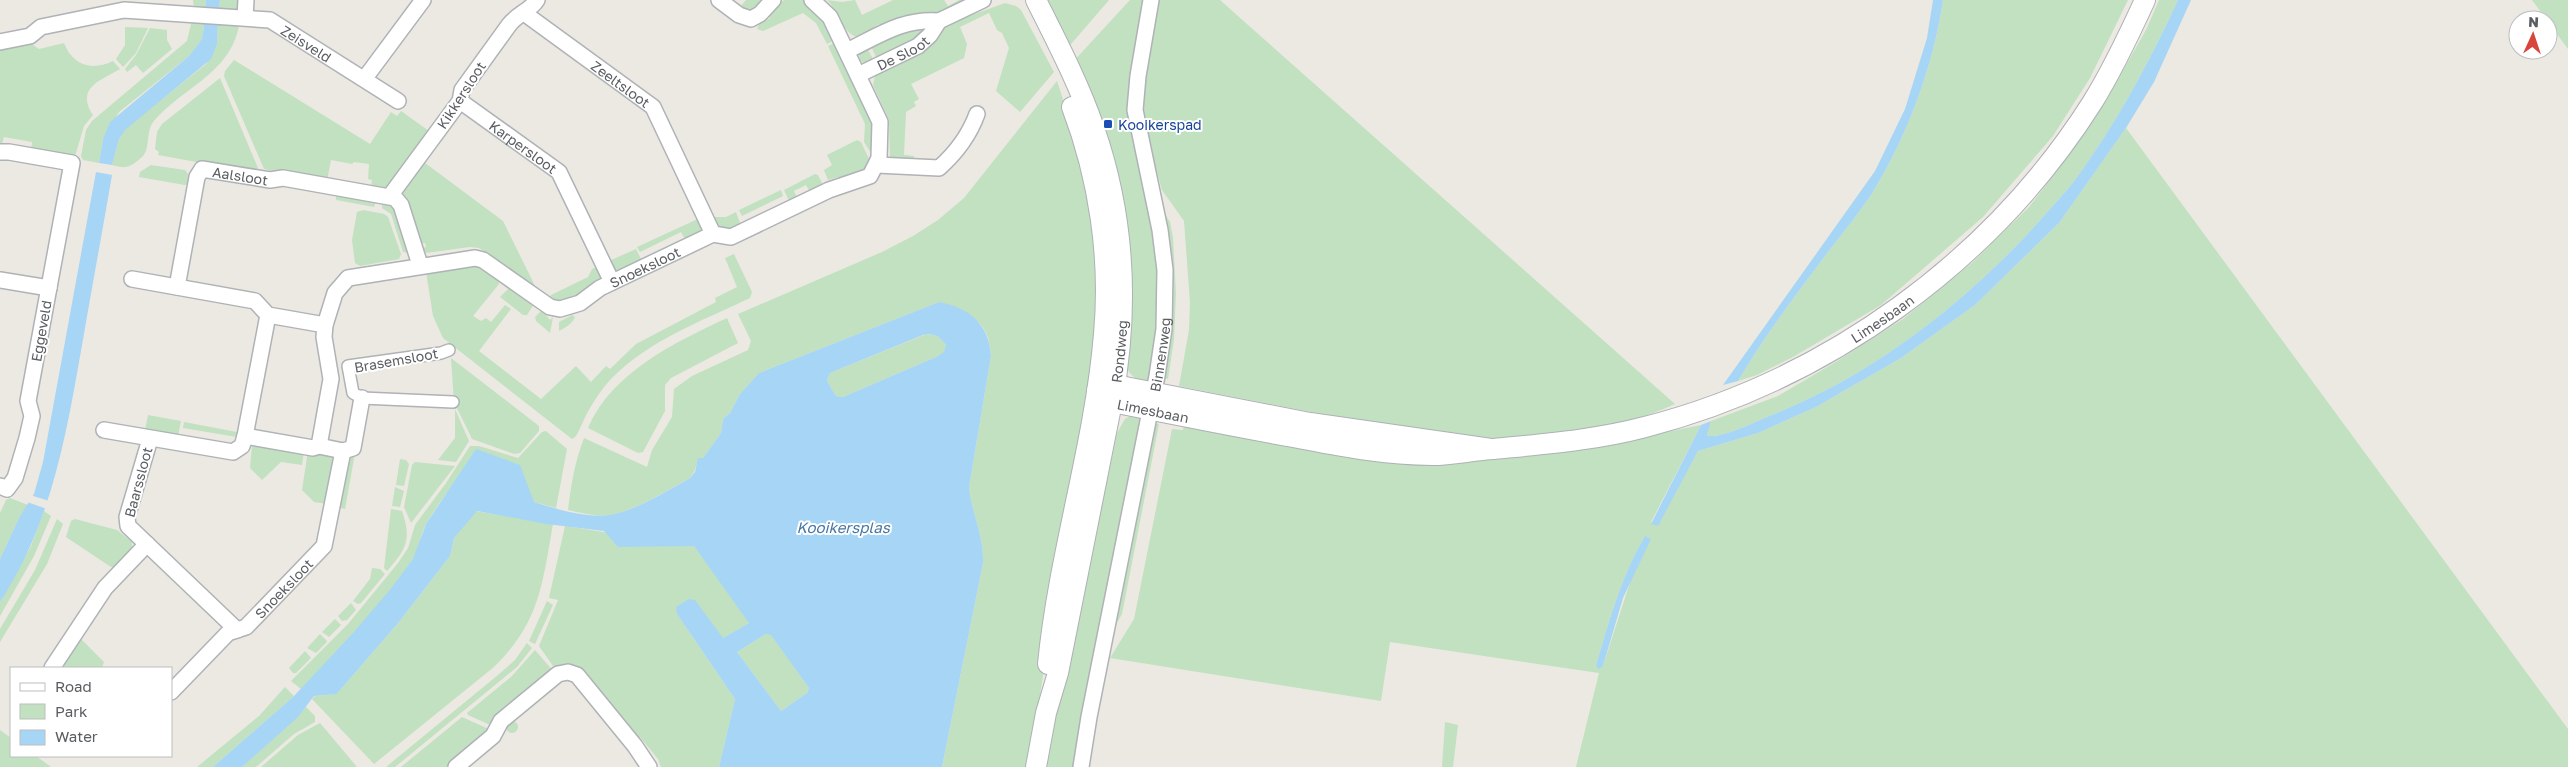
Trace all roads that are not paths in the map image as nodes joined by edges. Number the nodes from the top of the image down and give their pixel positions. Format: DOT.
graph roads {
  1 [pos="246,0"];
  2 [pos="423,0"];
  3 [pos="537,0"];
  4 [pos="719,0"];
  5 [pos="773,0"];
  6 [pos="812,0"];
  7 [pos="983,0"];
  8 [pos="1022,0"];
  9 [pos="1036,0"];
  10 [pos="1151,0"];
  11 [pos="2145,0"];
  12 [pos="524,13"];
  13 [pos="245,17"];
  14 [pos="939,21"];
  15 [pos="0,42"];
  16 [pos="846,51"];
  17 [pos="858,75"];
  18 [pos="365,78"];
  19 [pos="398,101"];
  20 [pos="460,101"];
  21 [pos="977,114"];
  22 [pos="0,152"];
  23 [pos="877,165"];
  24 [pos="390,196"];
  25 [pos="713,234"];
  26 [pos="420,265"];
  27 [pos="132,279"];
  28 [pos="0,280"];
  29 [pos="612,282"];
  30 [pos="177,287"];
  31 [pos="49,288"];
  32 [pos="268,315"];
  33 [pos="325,325"];
  34 [pos="449,350"];
  35 [pos="330,390"];
  36 [pos="1108,392"];
  37 [pos="356,393"];
  38 [pos="453,402"];
  39 [pos="1165,404"];
  40 [pos="104,430"];
  41 [pos="245,436"];
  42 [pos="150,439"];
  43 [pos="319,446"];
  44 [pos="342,451"];
  45 [pos="0,486"];
  46 [pos="147,544"];
  47 [pos="237,630"];
  48 [pos="53,667"];
  49 [pos="172,691"];
  50 [pos="456,767"];
  51 [pos="649,767"];
  52 [pos="1036,767"];
  53 [pos="1081,767"];
  1 -- 13 [label="street"];
  2 -- 18 [label="street"];
  3 -- 12 [label="street, Kikkersloot"];
  4 -- 5 [label="street"];
  6 -- 16 [label="street"];
  7 -- 14 [label="street, De Sloot"];
  8 -- 36 [label="main road, Rondweg"];
  9 -- 36 [label="main road, Rondweg"];
  10 -- 39 [label="street, Binnenweg"];
  11 -- 39 [label="main road, Limesbaan"];
  12 -- 20 [label="street, Kikkersloot"];
  12 -- 25 [label="street, Zeeltsloot"];
  13 -- 15 [label="street, Zeisveld"];
  13 -- 18 [label="street, Zeisveld"];
  14 -- 16 [label="street, De Sloot"];
  14 -- 17 [label="street, De Sloot"];
  16 -- 17 [label="street"];
  17 -- 23 [label="street"];
  18 -- 19 [label="street, Zeisveld"];
  20 -- 24 [label="street, Kikkersloot"];
  20 -- 29 [label="street, Karpersloot"];
  21 -- 23 [label="street"];
  22 -- 31 [label="street, Eggeveld"];
  23 -- 25 [label="street, Snoeksloot"];
  24 -- 26 [label="street"];
  24 -- 30 [label="street, Aalsloot"];
  25 -- 29 [label="street, Snoeksloot"];
  26 -- 29 [label="street, Snoeksloot"];
  26 -- 33 [label="street, Snoeksloot"];
  27 -- 30 [label="street"];
  28 -- 31 [label="street"];
  30 -- 32 [label="street"];
  31 -- 45 [label="street, Eggeveld"];
  32 -- 33 [label="street"];
  32 -- 41 [label="street"];
  33 -- 35 [label="street, Snoeksloot"];
  34 -- 37 [label="street, Brasemsloot"];
  35 -- 37 [label="street"];
  35 -- 43 [label="street, Snoeksloot"];
  36 -- 39 [label="main road, Limesbaan"];
  36 -- 52 [label="main road, Rondweg"];
  37 -- 38 [label="street"];
  37 -- 44 [label="street, Snoeksloot"];
  39 -- 53 [label="street, Binnenweg"];
  40 -- 42 [label="street"];
  41 -- 42 [label="street, Baarssloot"];
  41 -- 43 [label="street"];
  42 -- 46 [label="street, Baarssloot"];
  43 -- 44 [label="street"];
  44 -- 47 [label="street, Snoeksloot"];
  46 -- 47 [label="street, Baarssloot"];
  46 -- 48 [label="street"];
  47 -- 49 [label="street, Snoeksloot"];
  50 -- 51 [label="street"];
}
